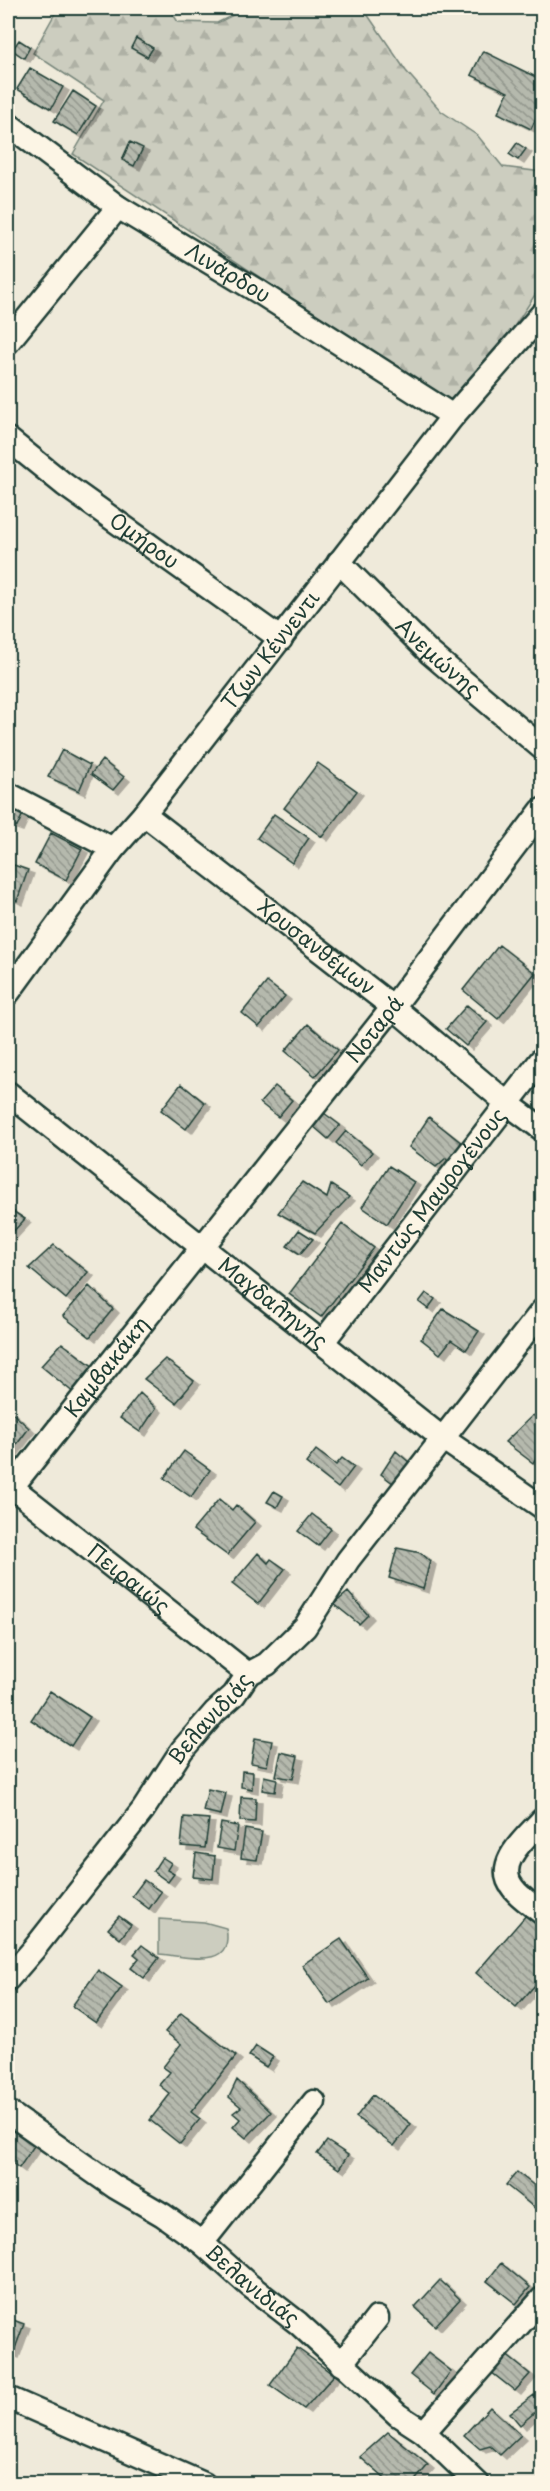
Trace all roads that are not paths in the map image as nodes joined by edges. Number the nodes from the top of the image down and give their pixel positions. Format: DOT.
graph roads {
  1 [pos="8,124"];
  2 [pos="118,207"];
  3 [pos="543,314"];
  4 [pos="535,340"];
  5 [pos="8,342"];
  6 [pos="453,416"];
  7 [pos="8,440"];
  8 [pos="339,562"];
  9 [pos="282,639"];
  10 [pos="543,748"];
  11 [pos="8,794"];
  12 [pos="543,810"];
  13 [pos="144,814"];
  14 [pos="113,849"];
  15 [pos="11,978"];
  16 [pos="393,1007"];
  17 [pos="543,1059"];
  18 [pos="8,1093"];
  19 [pos="508,1104"];
  20 [pos="543,1129"];
  21 [pos="202,1246"];
  22 [pos="543,1311"];
  23 [pos="322,1343"];
  24 [pos="442,1438"];
  25 [pos="10,1485"];
  26 [pos="543,1507"];
  27 [pos="248,1674"];
  28 [pos="543,1820"];
  29 [pos="543,1913"];
  30 [pos="8,1979"];
  31 [pos="314,2102"];
  32 [pos="8,2112"];
  33 [pos="202,2243"];
  34 [pos="543,2299"];
  35 [pos="377,2318"];
  36 [pos="341,2364"];
  37 [pos="8,2398"];
  38 [pos="424,2432"];
  39 [pos="204,2484"];
  40 [pos="478,2484"];
  1 -- 2 [label="street, Λινάρδου"];
  2 -- 5 [label="street"];
  2 -- 6 [label="street, Λινάρδου"];
  3 -- 4 [label="street, Τζων Κέννεντι"];
  4 -- 6 [label="street, Τζων Κέννεντι"];
  6 -- 8 [label="street, Τζων Κέννεντι"];
  7 -- 9 [label="street, Ομήρου"];
  8 -- 9 [label="street, Τζων Κέννεντι"];
  8 -- 10 [label="street, Ανεμώνης"];
  9 -- 13 [label="street, Τζων Κέννεντι"];
  11 -- 14 [label="street"];
  12 -- 16 [label="street, Νοταρά"];
  13 -- 14 [label="street, Τζων Κέννεντι"];
  13 -- 16 [label="street, Χρυσανθέμων"];
  14 -- 15 [label="street, Τζων Κέννεντι"];
  16 -- 19 [label="street, Χρυσανθέμων"];
  16 -- 21 [label="street, Νοταρά"];
  17 -- 19 [label="street, Μαντώς Μαυρογένους"];
  18 -- 21 [label="street, Μαγδαληνής"];
  19 -- 20 [label="street, Χρυσανθέμων"];
  19 -- 23 [label="street, Μαντώς Μαυρογένους"];
  21 -- 23 [label="street, Μαγδαληνής"];
  21 -- 25 [label="street, Καμβακάκη"];
  22 -- 24 [label="street, Βελανιδιάς"];
  23 -- 24 [label="street, Μαγδαληνής"];
  24 -- 26 [label="street, Μαγδαληνής"];
  24 -- 27 [label="street, Βελανιδιάς"];
  25 -- 27 [label="street, Πειραιώς"];
  27 -- 30 [label="street, Βελανιδιάς"];
  28 -- 29 [label="street"];
  31 -- 33 [label="street"];
  32 -- 33 [label="street, Βελανιδιάς"];
  33 -- 36 [label="street, Βελανιδιάς"];
  34 -- 38 [label="street"];
  35 -- 36 [label="street"];
  36 -- 38 [label="street, Βελανιδιάς"];
  37 -- 39 [label="street"];
  38 -- 40 [label="street, Βελανιδιάς"];
}
